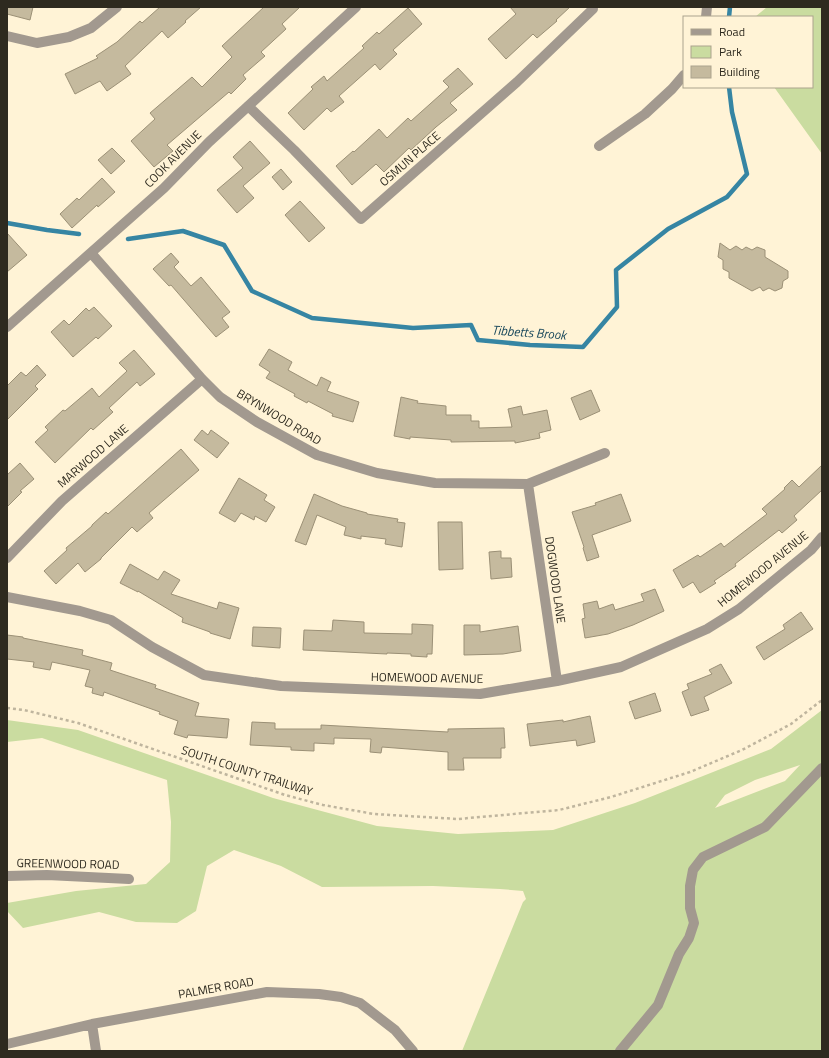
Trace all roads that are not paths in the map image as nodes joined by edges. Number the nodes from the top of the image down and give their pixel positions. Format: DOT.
graph roads {
  1 [pos="117,7"];
  2 [pos="356,7"];
  3 [pos="593,10"];
  4 [pos="7,36"];
  5 [pos="683,76"];
  6 [pos="248,106"];
  7 [pos="599,146"];
  8 [pos="92,253"];
  9 [pos="7,327"];
  10 [pos="202,379"];
  11 [pos="605,453"];
  12 [pos="528,484"];
  13 [pos="822,537"];
  14 [pos="7,558"];
  15 [pos="7,597"];
  16 [pos="557,681"];
  17 [pos="822,768"];
  18 [pos="7,876"];
  19 [pos="129,879"];
  20 [pos="92,1024"];
  21 [pos="7,1044"];
  22 [pos="96,1051"];
  23 [pos="413,1051"];
  24 [pos="620,1051"];
  1 -- 4 [label="street"];
  2 -- 6 [label="street, COOK AVENUE"];
  3 -- 6 [label="street, OSMUN PLACE"];
  5 -- 7 [label="street"];
  6 -- 8 [label="street, COOK AVENUE"];
  8 -- 9 [label="street, COOK AVENUE"];
  8 -- 10 [label="street, BRYNWOOD ROAD"];
  10 -- 12 [label="street, BRYNWOOD ROAD"];
  10 -- 14 [label="street, MARWOOD LANE"];
  11 -- 12 [label="street, BRYNWOOD ROAD"];
  12 -- 16 [label="street, DOGWOOD LANE"];
  13 -- 16 [label="street, HOMEWOOD AVENUE"];
  15 -- 16 [label="street, HOMEWOOD AVENUE"];
  17 -- 24 [label="street"];
  18 -- 19 [label="street, GREENWOOD ROAD"];
  20 -- 21 [label="street, PALMER ROAD"];
  20 -- 22 [label="street"];
  20 -- 23 [label="street, PALMER ROAD"];
}
